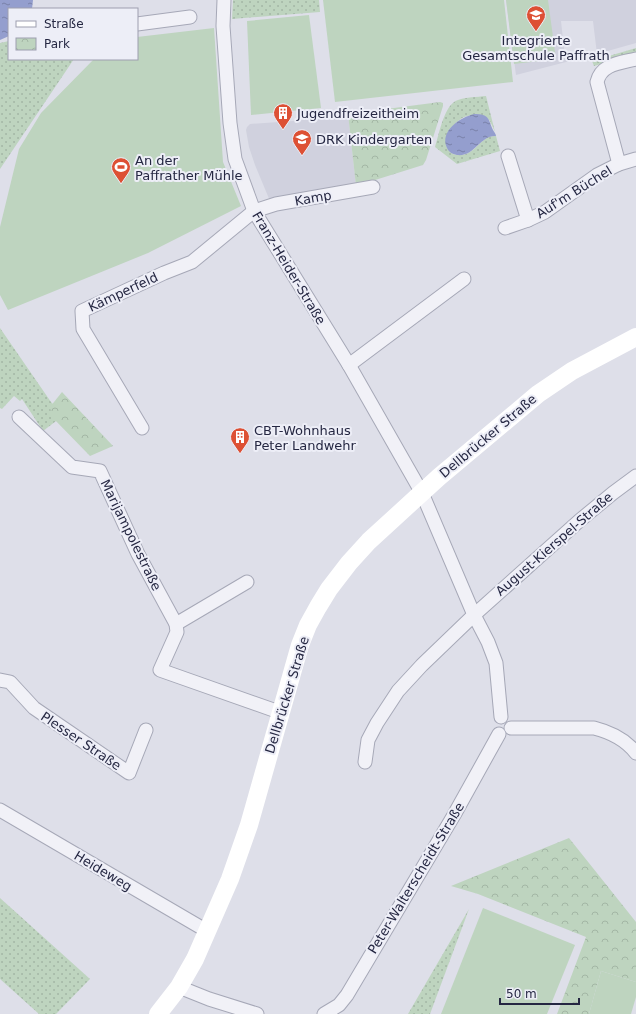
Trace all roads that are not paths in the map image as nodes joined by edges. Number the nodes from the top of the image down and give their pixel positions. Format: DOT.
graph roads {
  1 [pos="224,0"];
  2 [pos="190,17"];
  3 [pos="138,24"];
  4 [pos="636,59"];
  5 [pos="508,156"];
  6 [pos="636,159"];
  7 [pos="620,164"];
  8 [pos="373,187"];
  9 [pos="254,211"];
  10 [pos="528,220"];
  11 [pos="506,228"];
  12 [pos="464,279"];
  13 [pos="636,337"];
  14 [pos="348,365"];
  15 [pos="20,417"];
  16 [pos="142,428"];
  17 [pos="636,476"];
  18 [pos="422,493"];
  19 [pos="247,582"];
  20 [pos="474,615"];
  21 [pos="176,624"];
  22 [pos="0,680"];
  23 [pos="282,713"];
  24 [pos="501,717"];
  25 [pos="511,728"];
  26 [pos="146,730"];
  27 [pos="499,734"];
  28 [pos="636,754"];
  29 [pos="364,762"];
  30 [pos="0,810"];
  31 [pos="207,930"];
  32 [pos="179,987"];
  33 [pos="158,1014"];
  34 [pos="257,1014"];
  35 [pos="324,1014"];
  1 -- 9 [label="street, Franz-Heider-Straße"];
  2 -- 3 [label="street"];
  4 -- 7 [label="street, Auf'm Büchel"];
  5 -- 10 [label="street, Auf'm Büchel"];
  6 -- 7 [label="street, Auf'm Büchel"];
  7 -- 10 [label="street, Auf'm Büchel"];
  8 -- 9 [label="street, Kamp"];
  9 -- 14 [label="street, Franz-Heider-Straße"];
  9 -- 16 [label="street, Kämperfeld"];
  10 -- 11 [label="street, Auf'm Büchel"];
  12 -- 14 [label="street"];
  13 -- 18 [label="main road, Dellbrücker Straße"];
  14 -- 18 [label="street, Franz-Heider-Straße"];
  15 -- 21 [label="street, Marijampolestraße"];
  17 -- 20 [label="street, August-Kierspel-Straße"];
  18 -- 20 [label="street"];
  18 -- 23 [label="main road, Dellbrücker Straße"];
  19 -- 21 [label="street"];
  20 -- 24 [label="street"];
  20 -- 29 [label="street, August-Kierspel-Straße"];
  21 -- 23 [label="street"];
  22 -- 26 [label="street, Plesser Straße"];
  23 -- 31 [label="main road, Dellbrücker Straße"];
  24 -- 25 [label="street"];
  24 -- 27 [label="street"];
  25 -- 27 [label="street"];
  25 -- 28 [label="street"];
  27 -- 35 [label="street, Peter-Walterscheidt-Straße"];
  30 -- 31 [label="street, Heideweg"];
  31 -- 32 [label="main road, Dellbrücker Straße"];
  32 -- 33 [label="main road, Dellbrücker Straße"];
  32 -- 34 [label="street"];
}
